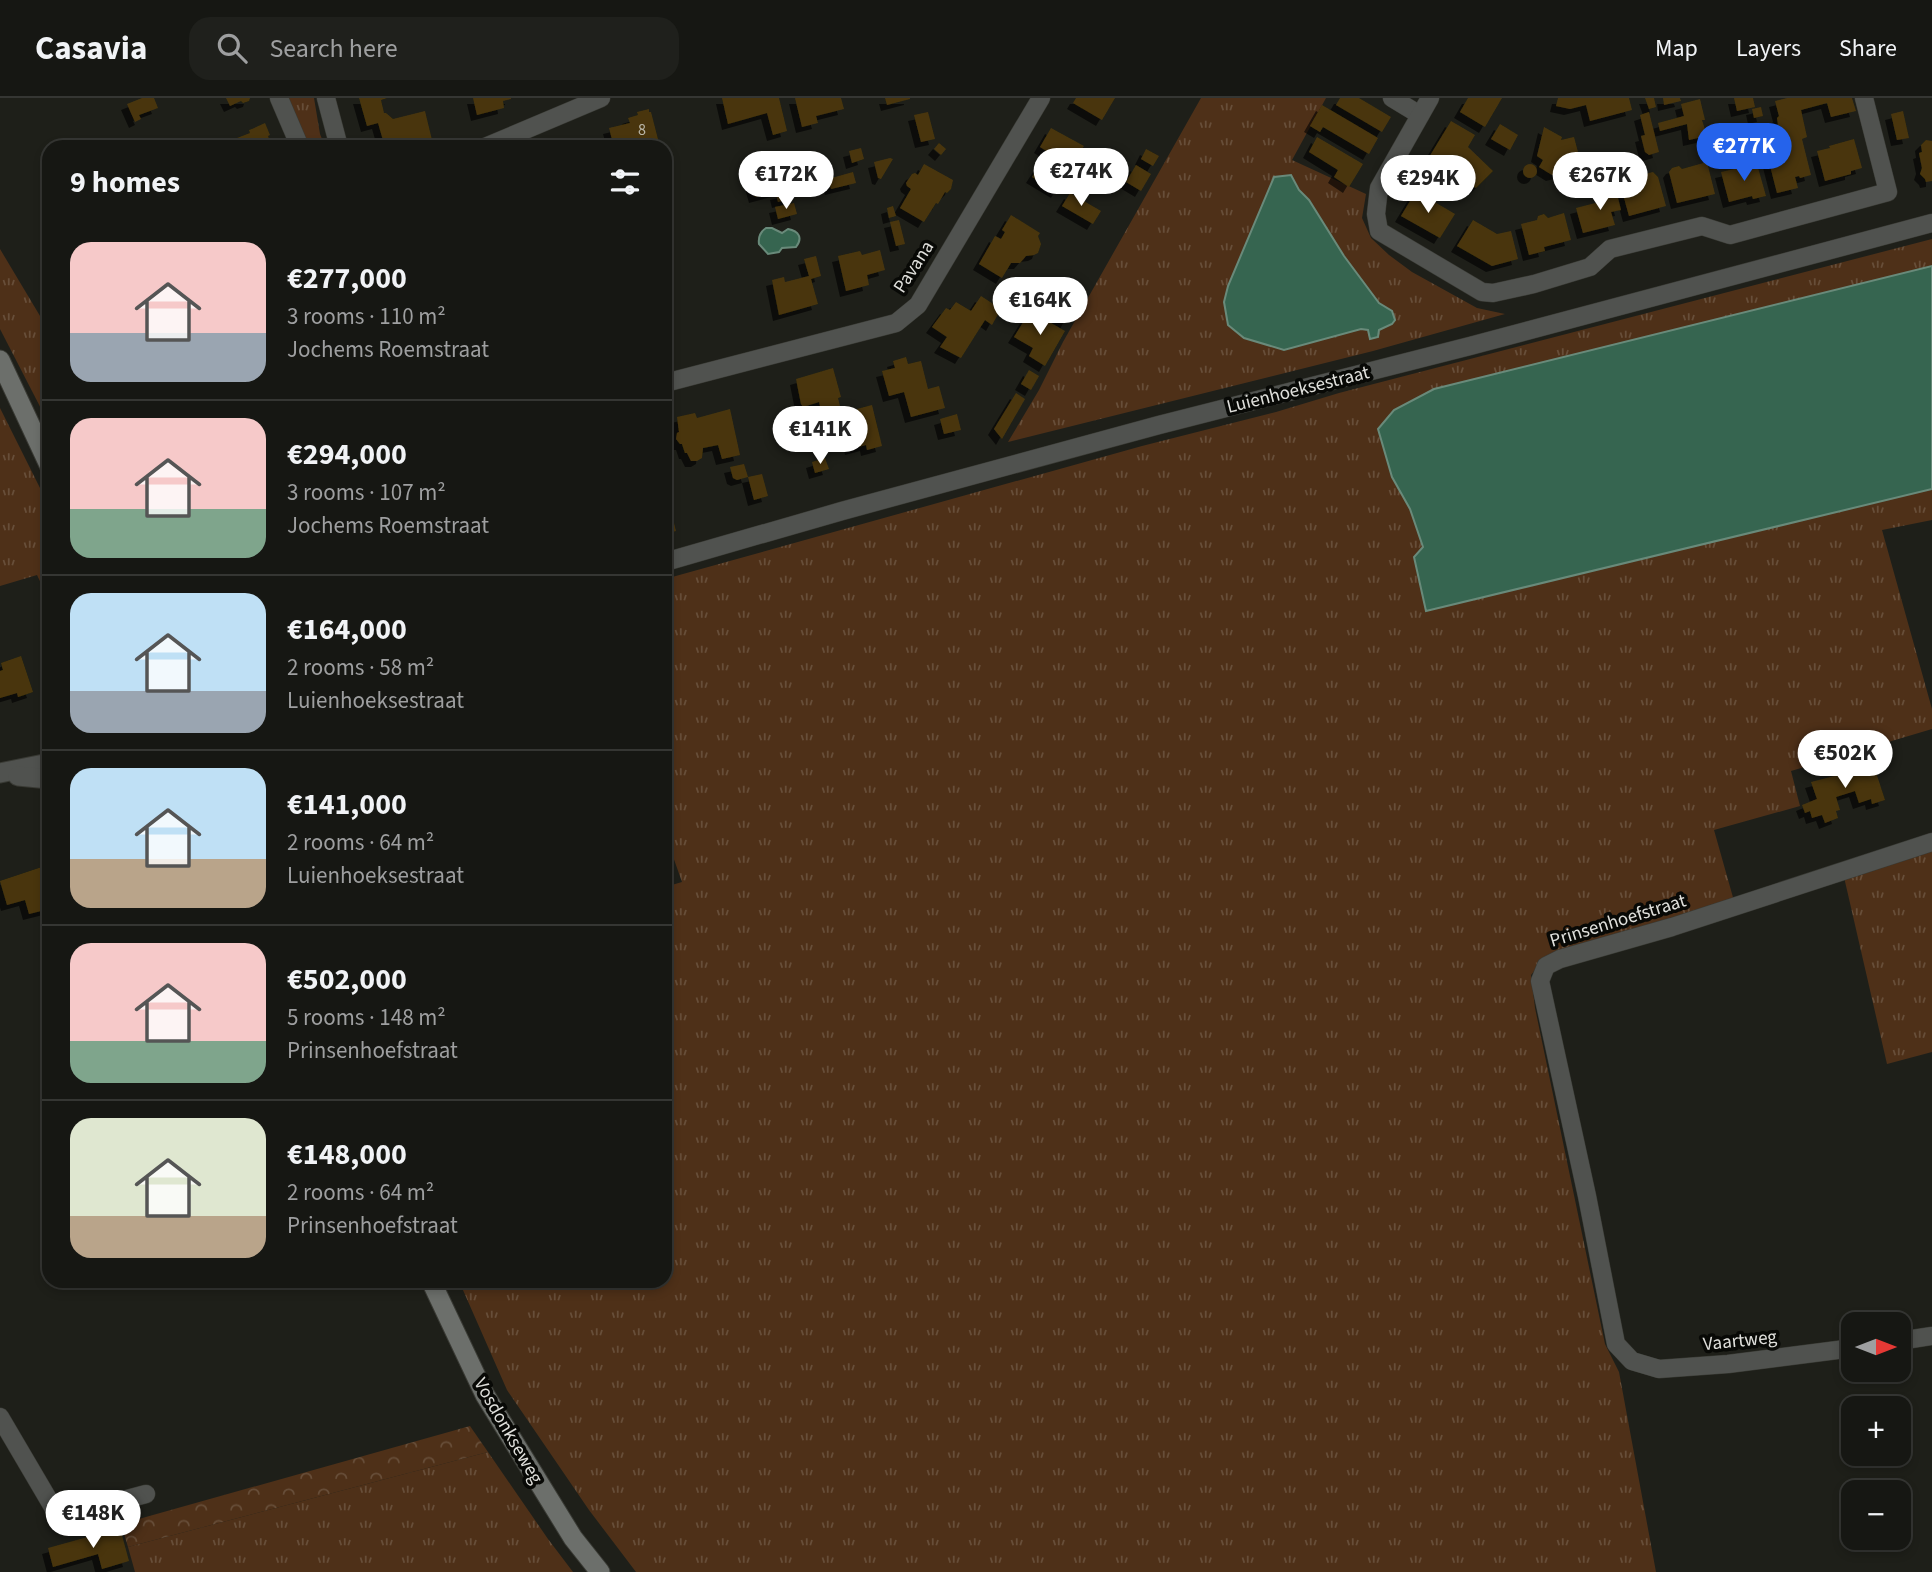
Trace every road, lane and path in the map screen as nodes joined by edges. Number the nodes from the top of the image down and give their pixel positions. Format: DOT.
graph roads {
  1 [pos="279,98"];
  2 [pos="326,98"];
  3 [pos="601,98"];
  4 [pos="1041,98"];
  5 [pos="1392,98"];
  6 [pos="1430,98"];
  7 [pos="1864,98"];
  8 [pos="1420,115"];
  9 [pos="297,140"];
  10 [pos="337,140"];
  11 [pos="502,140"];
  12 [pos="1932,223"];
  13 [pos="0,360"];
  14 [pos="672,381"];
  15 [pos="42,450"];
  16 [pos="672,560"];
  17 [pos="42,765"];
  18 [pos="0,774"];
  19 [pos="42,778"];
  20 [pos="1932,842"];
  21 [pos="434,1288"];
  22 [pos="1932,1336"];
  23 [pos="1911,1339"];
  24 [pos="1841,1350"];
  25 [pos="1632,1361"];
  26 [pos="0,1419"];
  27 [pos="146,1494"];
  28 [pos="600,1572"];
  1 -- 9 [label="street"];
  2 -- 10 [label="street"];
  3 -- 11 [label="street"];
  4 -- 14 [label="street, Pavana"];
  5 -- 8 [label="street"];
  6 -- 8 [label="street"];
  7 -- 8 [label="street"];
  12 -- 16 [label="street, Luienhoeksestraat"];
  13 -- 15 [label="main road"];
  17 -- 18 [label="street"];
  18 -- 19 [label="street"];
  20 -- 25 [label="street, Prinsenhoefstraat"];
  21 -- 28 [label="main road, Vosdonkseweg"];
  22 -- 23 [label="street"];
  24 -- 25 [label="street, Vaartweg"];
  26 -- 27 [label="street"];
}
